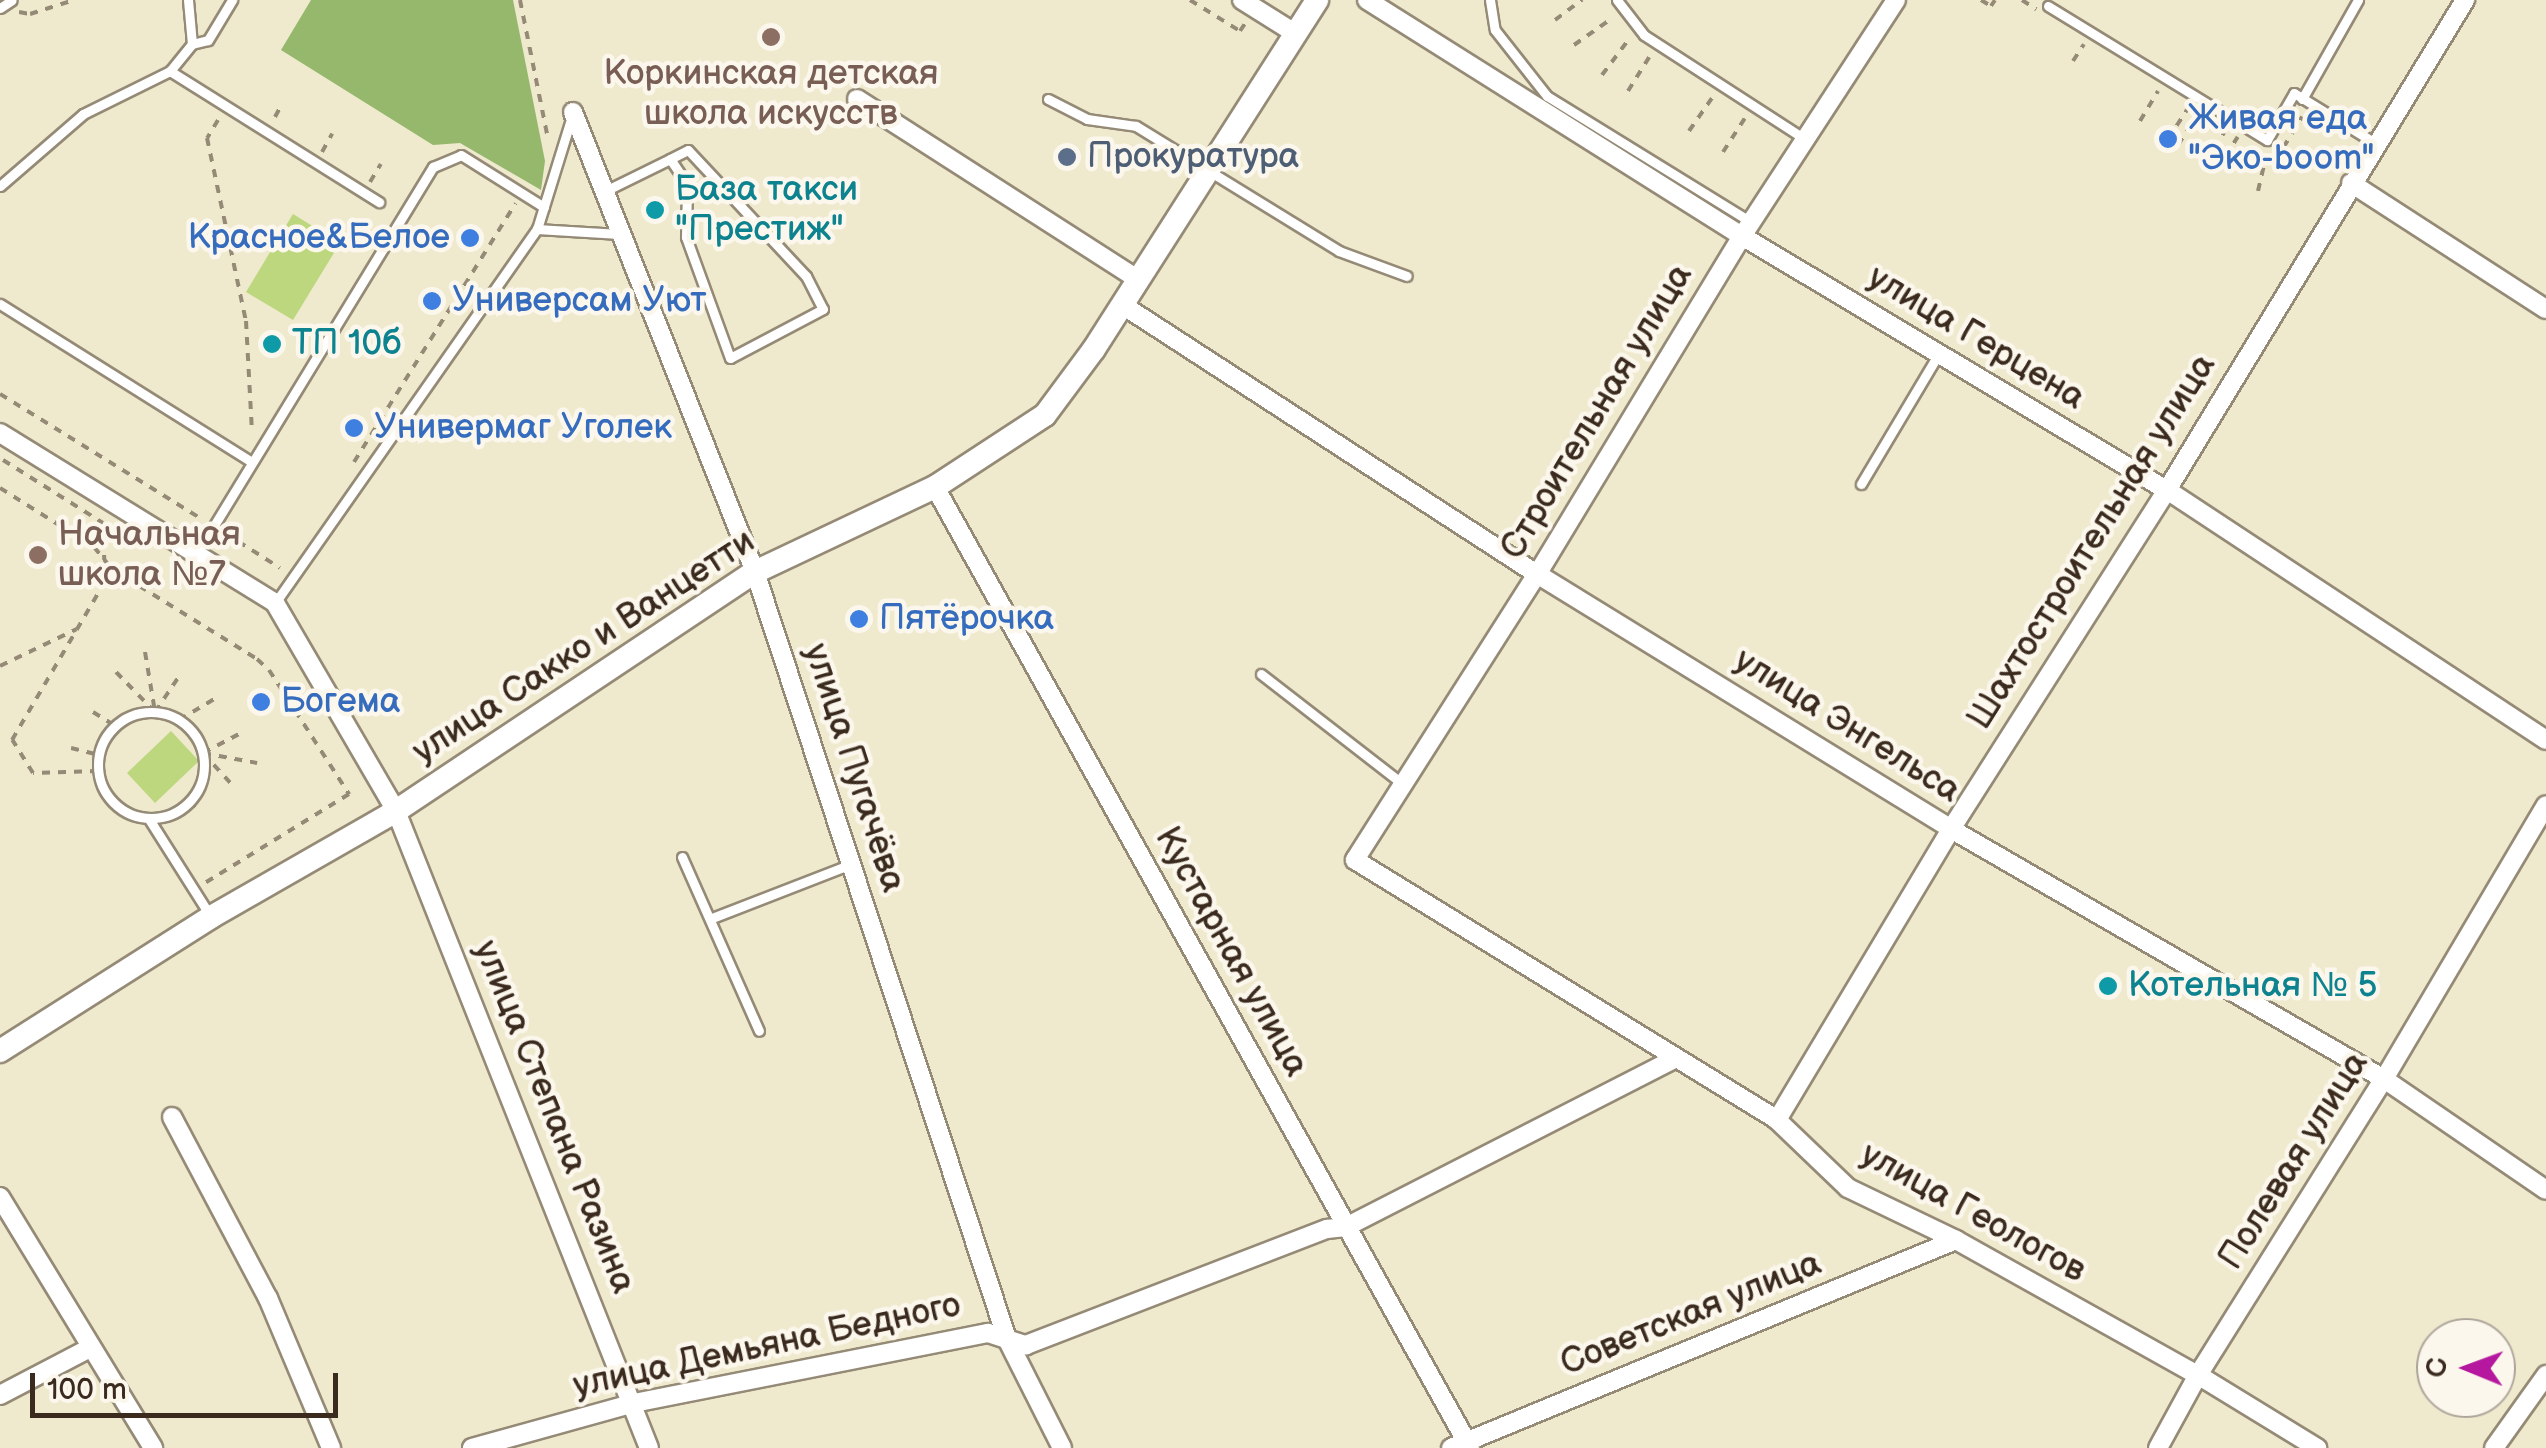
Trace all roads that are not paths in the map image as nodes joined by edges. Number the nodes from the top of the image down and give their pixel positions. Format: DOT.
graph roads {
  1 [pos="12,0"];
  2 [pos="188,0"];
  3 [pos="232,0"];
  4 [pos="1242,0"];
  5 [pos="1316,0"];
  6 [pos="1367,0"];
  7 [pos="1490,0"];
  8 [pos="1617,0"];
  9 [pos="1896,0"];
  10 [pos="2358,0"];
  11 [pos="2464,0"];
  12 [pos="2048,6"];
  13 [pos="0,8"];
  14 [pos="1293,32"];
  15 [pos="192,44"];
  16 [pos="170,71"];
  17 [pos="1495,80"];
  18 [pos="1547,96"];
  19 [pos="2302,98"];
  20 [pos="857,99"];
  21 [pos="1048,99"];
  22 [pos="574,112"];
  23 [pos="1804,138"];
  24 [pos="2376,144"];
  25 [pos="670,159"];
  26 [pos="1206,170"];
  27 [pos="2351,183"];
  28 [pos="0,186"];
  29 [pos="605,191"];
  30 [pos="379,202"];
  31 [pos="544,207"];
  32 [pos="537,229"];
  33 [pos="1747,229"];
  34 [pos="622,234"];
  35 [pos="1407,276"];
  36 [pos="1137,278"];
  37 [pos="0,304"];
  38 [pos="1122,304"];
  39 [pos="2546,308"];
  40 [pos="1939,354"];
  41 [pos="0,434"];
  42 [pos="252,462"];
  43 [pos="1861,484"];
  44 [pos="934,487"];
  45 [pos="2167,490"];
  46 [pos="196,555"];
  47 [pos="754,572"];
  48 [pos="1537,574"];
  49 [pos="275,603"];
  50 [pos="1261,674"];
  51 [pos="2546,740"];
  52 [pos="1403,784"];
  53 [pos="2546,804"];
  54 [pos="396,812"];
  55 [pos="149,819"];
  56 [pos="1951,829"];
  57 [pos="682,858"];
  58 [pos="1354,860"];
  59 [pos="851,864"];
  60 [pos="211,917"];
  61 [pos="712,918"];
  62 [pos="759,1031"];
  63 [pos="0,1051"];
  64 [pos="1675,1059"];
  65 [pos="2384,1079"];
  66 [pos="172,1117"];
  67 [pos="1778,1120"];
  68 [pos="2546,1190"];
  69 [pos="0,1196"];
  70 [pos="1346,1227"];
  71 [pos="1956,1240"];
  72 [pos="1007,1339"];
  73 [pos="90,1348"];
  74 [pos="2198,1374"];
  75 [pos="2546,1374"];
  76 [pos="0,1395"];
  77 [pos="634,1402"];
  78 [pos="1462,1446"];
  79 [pos="153,1448"];
  80 [pos="331,1448"];
  81 [pos="472,1448"];
  82 [pos="649,1448"];
  83 [pos="1062,1448"];
  84 [pos="2158,1448"];
  85 [pos="2317,1448"];
  86 [pos="2494,1448"];
  1 -- 13 [label="lane"];
  2 -- 15 [label="lane"];
  3 -- 15 [label="lane"];
  4 -- 14 [label="street"];
  5 -- 14 [label="street, улица Сакко и Ванцетти"];
  6 -- 17 [label="street, улица Герцена"];
  7 -- 18 [label="lane"];
  8 -- 23 [label="lane"];
  9 -- 23 [label="street, Строительная улица"];
  10 -- 19 [label="lane"];
  11 -- 24 [label="street, Шахтостроительная улица"];
  12 -- 19 [label="lane"];
  14 -- 26 [label="street, улица Сакко и Ванцетти"];
  15 -- 16 [label="lane"];
  16 -- 28 [label="lane"];
  16 -- 30 [label="lane"];
  17 -- 18 [label="lane"];
  17 -- 33 [label="street, улица Герцена"];
  18 -- 33 [label="lane"];
  19 -- 24 [label="lane"];
  20 -- 36 [label="street"];
  21 -- 26 [label="lane"];
  22 -- 29 [label="street, улица Пугачёва"];
  22 -- 31 [label="lane"];
  23 -- 33 [label="street, Строительная улица"];
  24 -- 27 [label="street, Шахтостроительная улица"];
  25 -- 25 [label="lane"];
  25 -- 29 [label="lane"];
  26 -- 35 [label="lane"];
  26 -- 36 [label="street, улица Сакко и Ванцетти"];
  27 -- 39 [label="street"];
  27 -- 45 [label="street, Шахтостроительная улица"];
  29 -- 34 [label="street, улица Пугачёва"];
  31 -- 32 [label="lane"];
  31 -- 42 [label="lane"];
  32 -- 34 [label="lane"];
  32 -- 49 [label="lane"];
  33 -- 40 [label="street, улица Герцена"];
  33 -- 48 [label="street, Строительная улица"];
  34 -- 47 [label="street, улица Пугачёва"];
  36 -- 38 [label="street, улица Сакко и Ванцетти"];
  37 -- 42 [label="lane"];
  38 -- 44 [label="street, улица Сакко и Ванцетти"];
  38 -- 48 [label="street, улица Энгельса"];
  40 -- 43 [label="lane"];
  40 -- 45 [label="street, улица Герцена"];
  41 -- 46 [label="street"];
  42 -- 46 [label="lane"];
  44 -- 47 [label="street, улица Сакко и Ванцетти"];
  44 -- 70 [label="street, Кустарная улица"];
  45 -- 51 [label="street, улица Герцена"];
  45 -- 56 [label="street, Шахтостроительная улица"];
  46 -- 49 [label="street"];
  47 -- 54 [label="street, улица Сакко и Ванцетти"];
  47 -- 59 [label="street, улица Пугачёва"];
  48 -- 52 [label="street, Строительная улица"];
  48 -- 56 [label="street, улица Энгельса"];
  49 -- 54 [label="street, улица Степана Разина"];
  50 -- 52 [label="lane"];
  52 -- 58 [label="street, Строительная улица"];
  53 -- 65 [label="street, Полевая улица"];
  54 -- 60 [label="street, улица Сакко и Ванцетти"];
  54 -- 77 [label="street, улица Степана Разина"];
  55 -- 55 [label="lane"];
  55 -- 60 [label="lane"];
  56 -- 65 [label="street, улица Энгельса"];
  56 -- 67 [label="street, Шахтостроительная улица"];
  57 -- 61 [label="lane"];
  58 -- 64 [label="street, улица Геологов"];
  59 -- 61 [label="lane"];
  59 -- 72 [label="street, улица Пугачёва"];
  60 -- 63 [label="street, улица Сакко и Ванцетти"];
  61 -- 62 [label="lane"];
  64 -- 67 [label="street, улица Геологов"];
  64 -- 70 [label="street, улица Демьяна Бедного"];
  65 -- 68 [label="street, улица Энгельса"];
  65 -- 74 [label="street, Полевая улица"];
  66 -- 80 [label="street"];
  67 -- 71 [label="street, улица Геологов"];
  69 -- 73 [label="street"];
  70 -- 72 [label="street, улица Демьяна Бедного"];
  70 -- 78 [label="street, Кустарная улица"];
  71 -- 74 [label="street, улица Геологов"];
  71 -- 78 [label="street, Советская улица"];
  72 -- 77 [label="street, улица Демьяна Бедного"];
  72 -- 83 [label="street, улица Пугачёва"];
  73 -- 76 [label="street"];
  73 -- 79 [label="street"];
  74 -- 84 [label="street, Полевая улица"];
  74 -- 85 [label="street, улица Геологов"];
  75 -- 86 [label="street"];
  77 -- 81 [label="street, улица Демьяна Бедного"];
  77 -- 82 [label="street, улица Степана Разина"];
}
